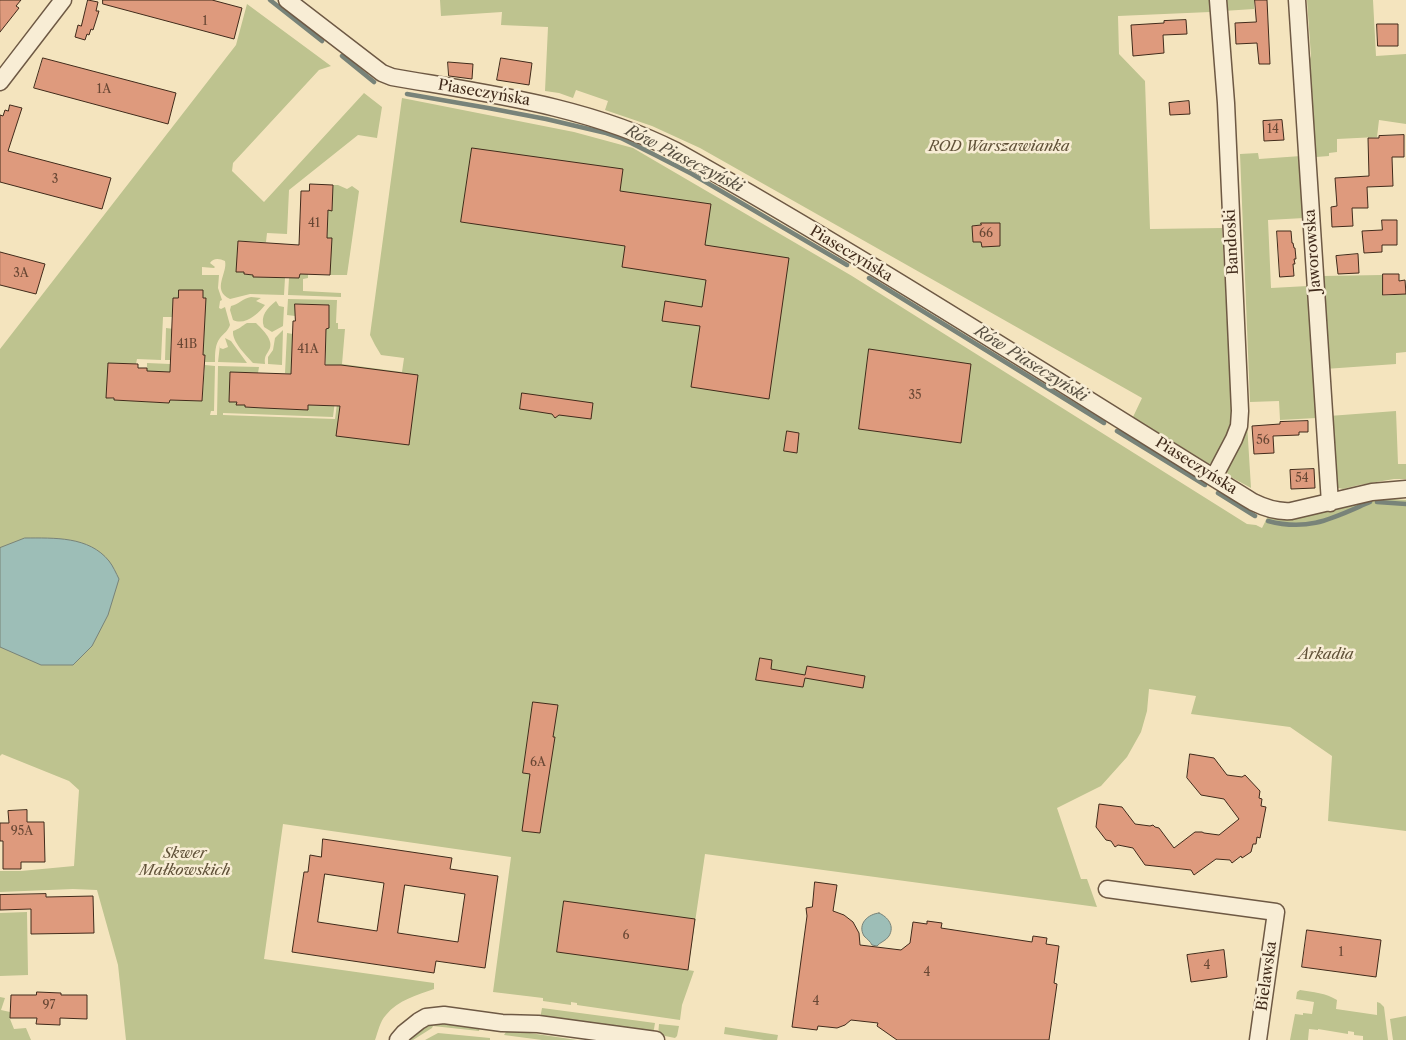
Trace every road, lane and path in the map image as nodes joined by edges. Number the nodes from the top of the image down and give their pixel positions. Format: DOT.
graph roads {
  1 [pos="63,0"];
  2 [pos="287,0"];
  3 [pos="1218,0"];
  4 [pos="1297,0"];
  5 [pos="0,82"];
  6 [pos="1214,478"];
  7 [pos="1406,489"];
  8 [pos="1330,502"];
  9 [pos="1107,889"];
  10 [pos="398,1040"];
  11 [pos="656,1040"];
  12 [pos="1258,1040"];
  1 -- 5 [label="street"];
  2 -- 6 [label="street, Piaseczyńska"];
  3 -- 6 [label="street, Bandoski"];
  4 -- 8 [label="street, Jaworowska"];
  6 -- 8 [label="street, Piaseczyńska"];
  7 -- 8 [label="street, Piaseczyńska"];
  9 -- 12 [label="street, Bielawska"];
  10 -- 11 [label="street"];
}
